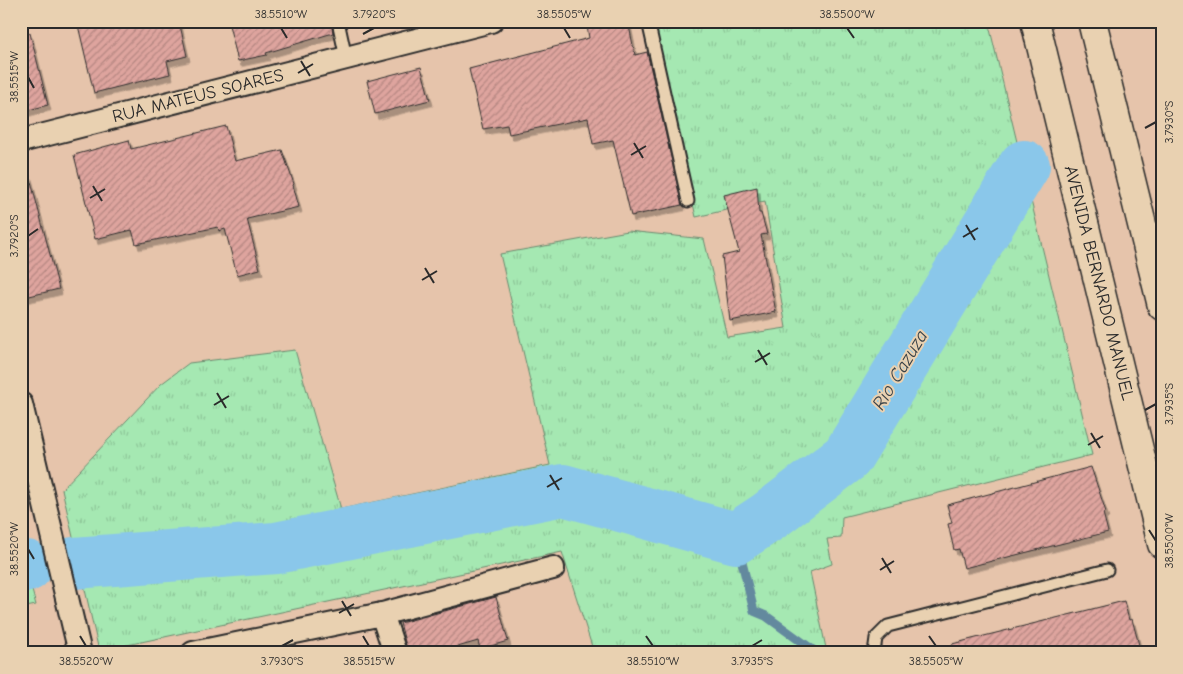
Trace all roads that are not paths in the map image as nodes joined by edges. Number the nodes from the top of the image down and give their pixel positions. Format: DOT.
graph roads {
  1 [pos="338,21"];
  2 [pos="648,21"];
  3 [pos="1035,21"];
  4 [pos="1092,21"];
  5 [pos="482,22"];
  6 [pos="346,58"];
  7 [pos="21,141"];
  8 [pos="688,201"];
  9 [pos="1162,306"];
  10 [pos="21,404"];
  11 [pos="1162,544"];
  12 [pos="553,568"];
  13 [pos="1107,570"];
  14 [pos="382,614"];
  15 [pos="80,653"];
  16 [pos="193,653"];
  17 [pos="395,653"];
  18 [pos="874,653"];
  1 -- 6 [label="lane"];
  2 -- 8 [label="lane"];
  3 -- 11 [label="main road, AVENIDA BERNARDO MANUEL"];
  4 -- 9 [label="main road"];
  5 -- 6 [label="street, RUA MATEUS SOARES"];
  6 -- 7 [label="street, RUA MATEUS SOARES"];
  10 -- 15 [label="street"];
  12 -- 14 [label="street"];
  13 -- 18 [label="lane"];
  14 -- 16 [label="street"];
  14 -- 17 [label="street"];
}
